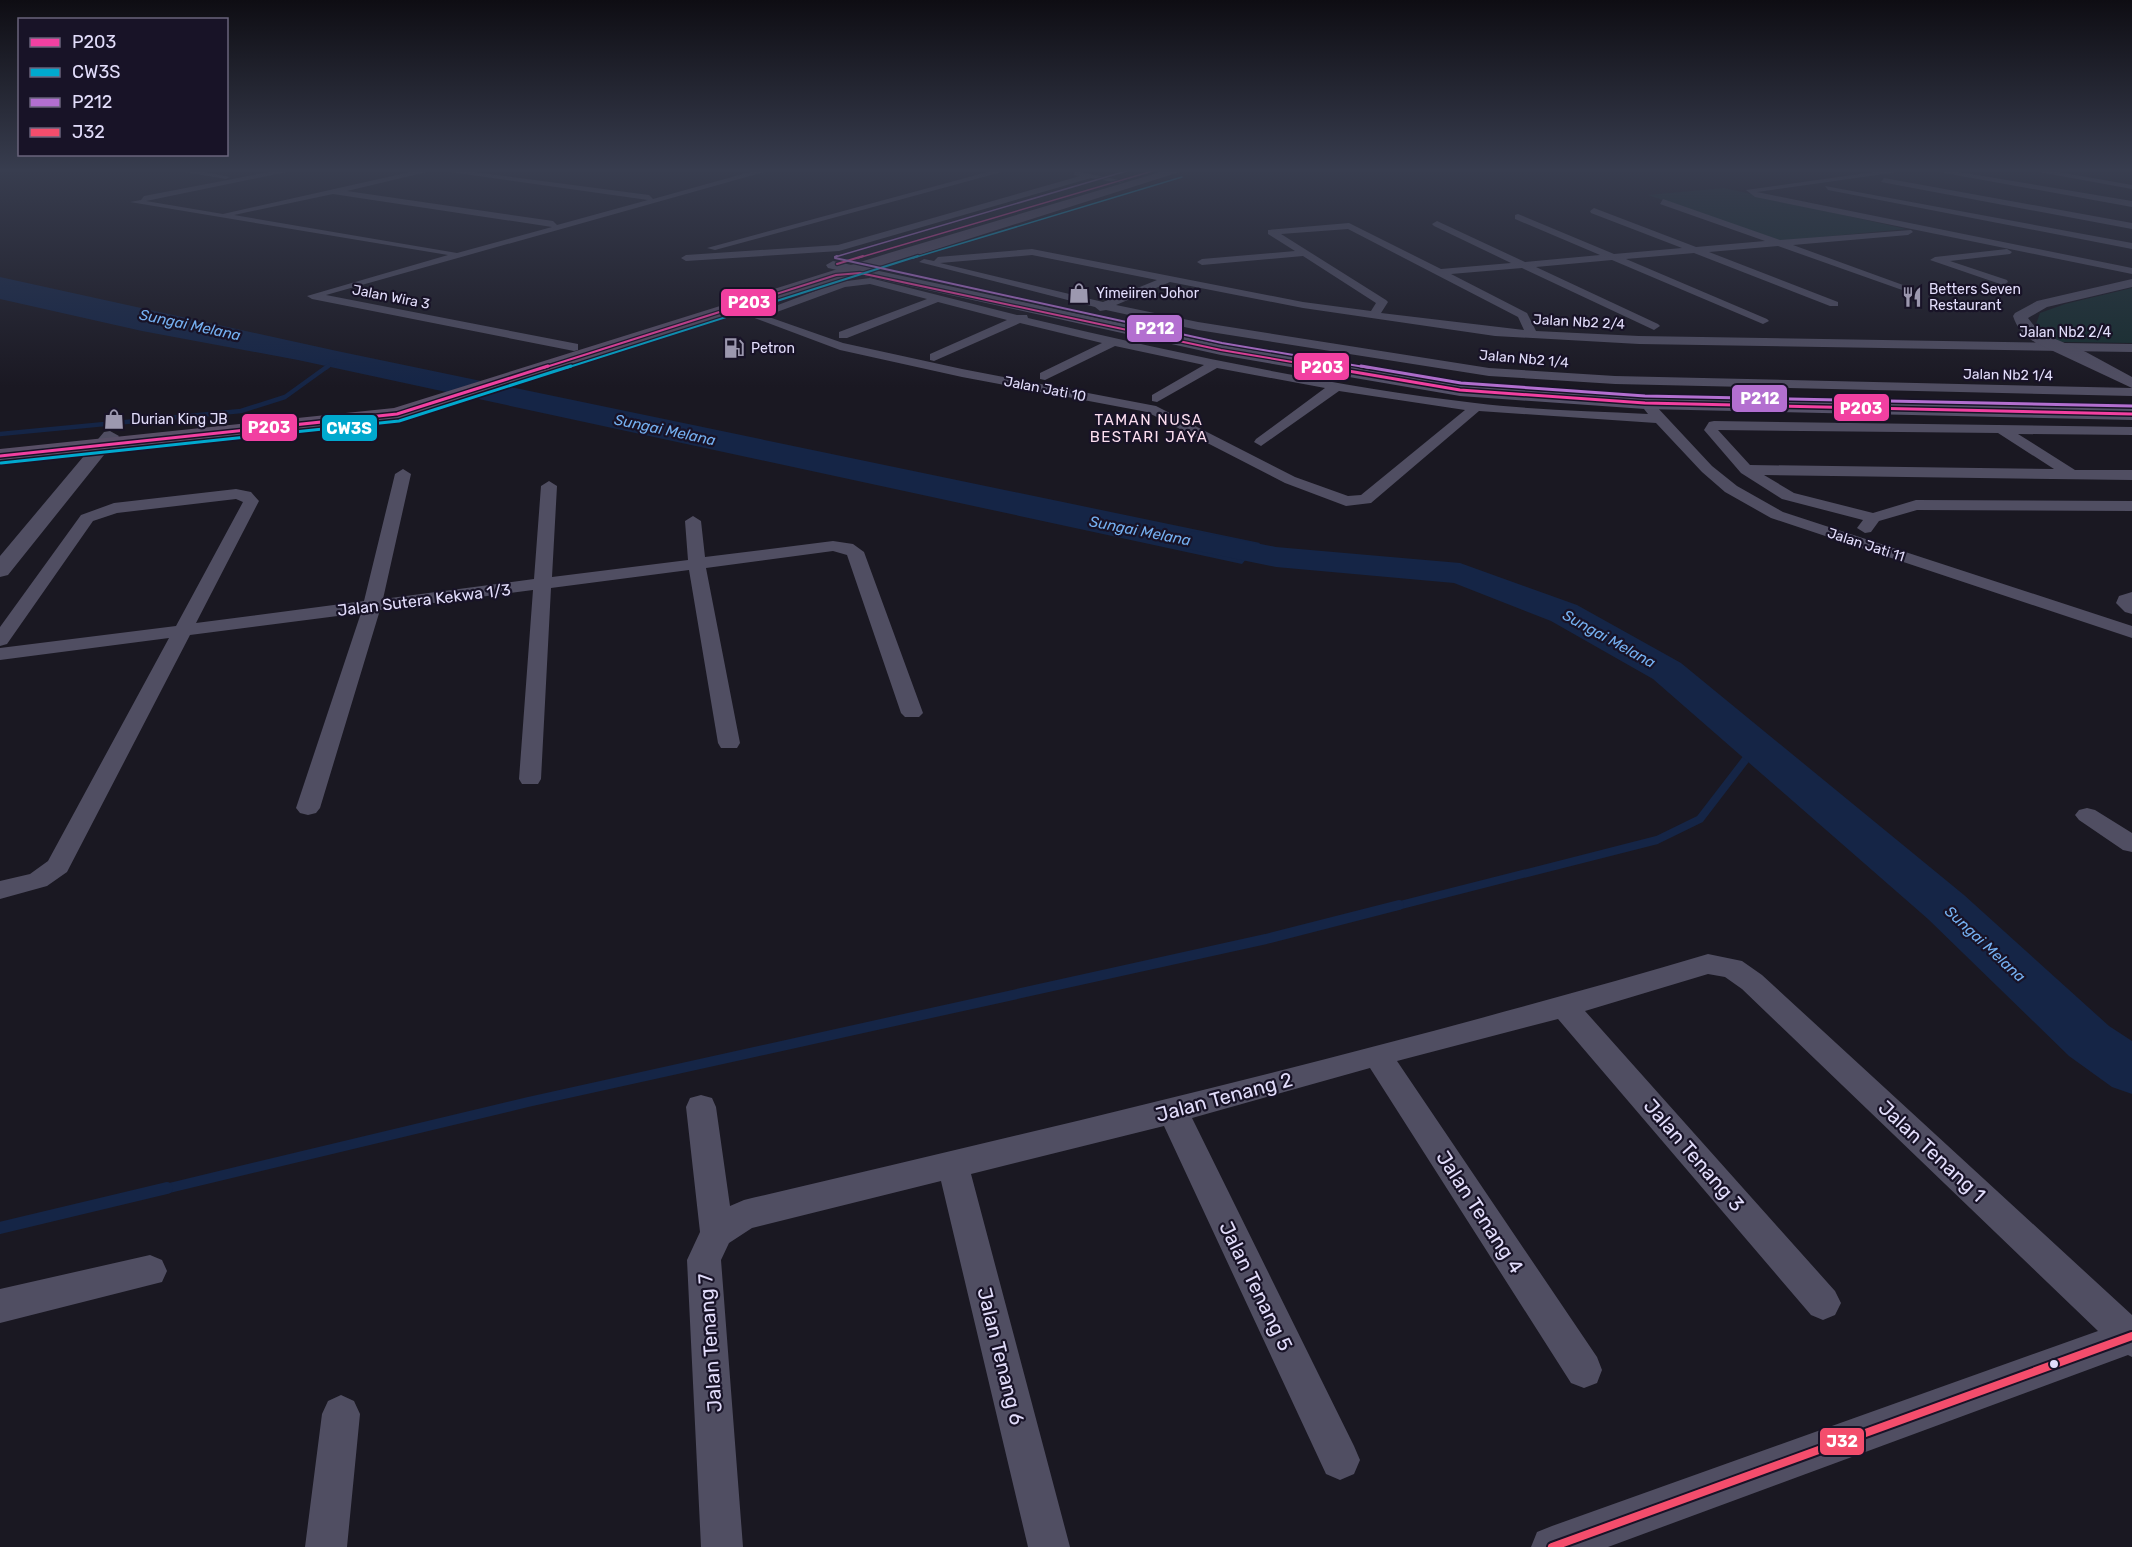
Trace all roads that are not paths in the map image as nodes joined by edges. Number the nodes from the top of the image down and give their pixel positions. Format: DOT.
graph roads {
  1 [pos="383,242"];
  2 [pos="504,242"];
  3 [pos="740,242"];
  4 [pos="862,242"];
  5 [pos="902,242"];
  6 [pos="965,242"];
  7 [pos="1284,242"];
  8 [pos="1382,242"];
  9 [pos="1475,242"];
  10 [pos="1576,242"];
  11 [pos="1674,242"];
  12 [pos="1778,242"];
  13 [pos="1804,242"];
  14 [pos="1990,242"];
  15 [pos="2112,242"];
  16 [pos="906,243"];
  17 [pos="1783,244"];
  18 [pos="2132,246"];
  19 [pos="2029,250"];
  20 [pos="1696,251"];
  21 [pos="460,254"];
  22 [pos="1301,254"];
  23 [pos="1613,258"];
  24 [pos="924,262"];
  25 [pos="852,264"];
  26 [pos="1523,265"];
  27 [pos="892,267"];
  28 [pos="835,270"];
  29 [pos="2132,271"];
  30 [pos="1440,272"];
  31 [pos="1168,279"];
  32 [pos="1228,282"];
  33 [pos="2003,282"];
  34 [pos="2132,282"];
  35 [pos="1909,289"];
  36 [pos="937,299"];
  37 [pos="1834,304"];
  38 [pos="1104,306"];
  39 [pos="1040,312"];
  40 [pos="1087,314"];
  41 [pos="1374,315"];
  42 [pos="1018,319"];
  43 [pos="1764,321"];
  44 [pos="1654,326"];
  45 [pos="1144,334"];
  46 [pos="1532,334"];
  47 [pos="843,335"];
  48 [pos="1113,342"];
  49 [pos="574,347"];
  50 [pos="2055,347"];
  51 [pos="2132,348"];
  52 [pos="934,357"];
  53 [pos="1216,363"];
  54 [pos="1045,376"];
  55 [pos="2132,383"];
  56 [pos="1338,385"];
  57 [pos="2132,392"];
  58 [pos="436,397"];
  59 [pos="1156,398"];
  60 [pos="1641,399"];
  61 [pos="2132,405"];
  62 [pos="1476,407"];
  63 [pos="2132,414"];
  64 [pos="1660,419"];
  65 [pos="2003,430"];
  66 [pos="2132,431"];
  67 [pos="106,441"];
  68 [pos="1261,442"];
  69 [pos="0,446"];
  70 [pos="0,456"];
  71 [pos="1746,470"];
  72 [pos="403,474"];
  73 [pos="2071,474"];
  74 [pos="2132,475"];
  75 [pos="549,486"];
  76 [pos="2110,506"];
  77 [pos="2132,506"];
  78 [pos="1873,518"];
  79 [pos="2132,519"];
  80 [pos="693,521"];
  81 [pos="1855,541"];
  82 [pos="697,564"];
  83 [pos="0,570"];
  84 [pos="541,586"];
  85 [pos="2132,597"];
  86 [pos="372,606"];
  87 [pos="2132,608"];
  88 [pos="181,630"];
  89 [pos="2132,632"];
  90 [pos="0,640"];
  91 [pos="0,654"];
  92 [pos="912,713"];
  93 [pos="729,743"];
  94 [pos="530,779"];
  95 [pos="308,808"];
  96 [pos="2087,815"];
  97 [pos="2132,844"];
  98 [pos="0,890"];
  99 [pos="1731,968"];
  100 [pos="1564,1007"];
  101 [pos="1377,1055"];
  102 [pos="701,1107"];
  103 [pos="1173,1111"];
  104 [pos="953,1165"];
  105 [pos="717,1232"];
  106 [pos="150,1271"];
  107 [pos="1823,1302"];
  108 [pos="0,1306"];
  109 [pos="2131,1337"];
  110 [pos="1584,1370"];
  111 [pos="341,1414"];
  112 [pos="1340,1460"];
  113 [pos="326,1547"];
  114 [pos="722,1547"];
  115 [pos="1049,1547"];
  116 [pos="1552,1547"];
  1 -- 21 [label="street"];
  2 -- 21 [label="street, Jalan Wira 3"];
  3 -- 4 [label="street"];
  5 -- 16 [label="street"];
  6 -- 27 [label="main road"];
  7 -- 22 [label="street"];
  8 -- 30 [label="street"];
  9 -- 26 [label="street"];
  10 -- 23 [label="street"];
  11 -- 20 [label="street"];
  12 -- 17 [label="street"];
  13 -- 17 [label="street"];
  14 -- 19 [label="street"];
  15 -- 18 [label="street"];
  16 -- 25 [label="main road"];
  17 -- 20 [label="street"];
  17 -- 35 [label="street"];
  19 -- 29 [label="street"];
  19 -- 33 [label="street"];
  20 -- 23 [label="street"];
  20 -- 37 [label="street"];
  21 -- 49 [label="street, Jalan Wira 3"];
  22 -- 32 [label="street"];
  22 -- 41 [label="street"];
  23 -- 26 [label="street"];
  23 -- 43 [label="street"];
  24 -- 31 [label="street, Jalan Nb2 2/4"];
  24 -- 38 [label="street, Jalan Nb2 1/4"];
  25 -- 27 [label="main road"];
  25 -- 27 [label="main road"];
  25 -- 28 [label="main road"];
  26 -- 30 [label="street"];
  26 -- 44 [label="street"];
  27 -- 28 [label="main road"];
  27 -- 39 [label="main road"];
  27 -- 40 [label="main road"];
  28 -- 49 [label="main road"];
  28 -- 58 [label="main road"];
  30 -- 46 [label="street"];
  31 -- 38 [label="street"];
  31 -- 41 [label="street, Jalan Nb2 2/4"];
  34 -- 50 [label="street"];
  36 -- 42 [label="street"];
  36 -- 47 [label="street"];
  36 -- 62 [label="street, Jalan Jati 10"];
  38 -- 40 [label="street"];
  38 -- 57 [label="street, Jalan Nb2 1/4"];
  39 -- 42 [label="street"];
  39 -- 45 [label="main road"];
  40 -- 45 [label="street"];
  40 -- 60 [label="main road"];
  41 -- 46 [label="street, Jalan Nb2 2/4"];
  42 -- 48 [label="street"];
  42 -- 52 [label="street"];
  45 -- 60 [label="main road"];
  46 -- 50 [label="street, Jalan Nb2 2/4"];
  48 -- 53 [label="street"];
  48 -- 54 [label="street"];
  49 -- 58 [label="main road"];
  50 -- 51 [label="street, Jalan Nb2 2/4"];
  50 -- 55 [label="street"];
  50 -- 57 [label="street"];
  53 -- 56 [label="street"];
  53 -- 59 [label="street"];
  56 -- 62 [label="street"];
  56 -- 68 [label="street"];
  58 -- 67 [label="main road"];
  60 -- 61 [label="main road"];
  60 -- 63 [label="main road"];
  60 -- 64 [label="street, Jalan Jati 11"];
  62 -- 64 [label="street"];
  64 -- 81 [label="street, Jalan Jati 11"];
  65 -- 66 [label="street"];
  65 -- 71 [label="street"];
  65 -- 73 [label="street"];
  67 -- 69 [label="main road"];
  67 -- 70 [label="main road"];
  67 -- 83 [label="street"];
  71 -- 73 [label="street"];
  71 -- 78 [label="street"];
  72 -- 86 [label="street"];
  73 -- 74 [label="street"];
  75 -- 84 [label="street"];
  76 -- 77 [label="street"];
  76 -- 78 [label="street"];
  76 -- 79 [label="street"];
  78 -- 81 [label="street"];
  80 -- 82 [label="street"];
  81 -- 89 [label="street, Jalan Jati 11"];
  82 -- 84 [label="street, Jalan Sutera Kekwa 1/3"];
  82 -- 92 [label="street, Jalan Sutera Kekwa 1/3"];
  82 -- 93 [label="street"];
  84 -- 86 [label="street, Jalan Sutera Kekwa 1/3"];
  84 -- 94 [label="street"];
  85 -- 87 [label="street"];
  86 -- 88 [label="street, Jalan Sutera Kekwa 1/3"];
  86 -- 95 [label="street"];
  88 -- 90 [label="street"];
  88 -- 91 [label="street, Jalan Sutera Kekwa 1/3"];
  88 -- 98 [label="street"];
  96 -- 97 [label="street"];
  99 -- 100 [label="street, Jalan Tenang 2"];
  99 -- 109 [label="street, Jalan Tenang 1"];
  100 -- 101 [label="street, Jalan Tenang 2"];
  100 -- 107 [label="street, Jalan Tenang 3"];
  101 -- 103 [label="street, Jalan Tenang 2"];
  101 -- 110 [label="street, Jalan Tenang 4"];
  102 -- 105 [label="street"];
  103 -- 104 [label="street, Jalan Tenang 2"];
  103 -- 112 [label="street, Jalan Tenang 5"];
  104 -- 105 [label="street, Jalan Tenang 2"];
  104 -- 115 [label="street, Jalan Tenang 6"];
  105 -- 114 [label="street, Jalan Tenang 7"];
  106 -- 108 [label="street"];
  109 -- 116 [label="street"];
  111 -- 113 [label="street"];
}
